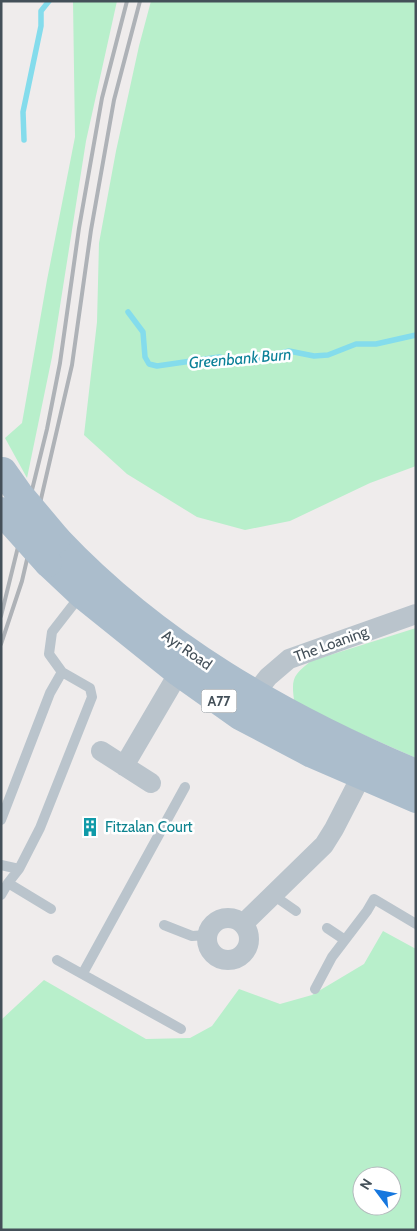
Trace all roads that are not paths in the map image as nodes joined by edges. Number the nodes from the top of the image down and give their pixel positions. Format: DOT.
graph roads {
  1 [pos="2,470"];
  2 [pos="1,511"];
  3 [pos="52,551"];
  4 [pos="89,587"];
  5 [pos="416,614"];
  6 [pos="184,663"];
  7 [pos="62,672"];
  8 [pos="247,705"];
  9 [pos="101,752"];
  10 [pos="367,765"];
  11 [pos="124,766"];
  12 [pos="416,773"];
  13 [pos="151,783"];
  14 [pos="185,787"];
  15 [pos="416,799"];
  16 [pos="1,820"];
  17 [pos="1,865"];
  18 [pos="19,869"];
  19 [pos="8,883"];
  20 [pos="1,895"];
  21 [pos="273,895"];
  22 [pos="51,909"];
  23 [pos="296,911"];
  24 [pos="242,924"];
  25 [pos="416,924"];
  26 [pos="164,926"];
  27 [pos="327,928"];
  28 [pos="207,935"];
  29 [pos="346,940"];
  30 [pos="57,960"];
  31 [pos="83,973"];
  32 [pos="315,989"];
  33 [pos="181,1029"];
  1 -- 3 [label="main road, Ayr Road / A77, bridge"];
  2 -- 3 [label="main road, Ayr Road / A77, bridge"];
  3 -- 4 [label="main road, Ayr Road / A77"];
  4 -- 6 [label="main road, Ayr Road / A77"];
  4 -- 7 [label="lane"];
  5 -- 8 [label="street, The Loaning"];
  6 -- 8 [label="main road, Ayr Road / A77"];
  6 -- 11 [label="street"];
  7 -- 16 [label="lane"];
  7 -- 18 [label="lane"];
  8 -- 10 [label="main road, Ayr Road / A77"];
  9 -- 11 [label="street"];
  10 -- 12 [label="main road, Ayr Road / A77"];
  10 -- 15 [label="main road, Ayr Road / A77"];
  10 -- 21 [label="street"];
  11 -- 13 [label="street"];
  14 -- 31 [label="lane"];
  17 -- 18 [label="lane"];
  18 -- 19 [label="lane"];
  19 -- 20 [label="lane"];
  19 -- 22 [label="lane"];
  21 -- 23 [label="lane"];
  21 -- 24 [label="street"];
  24 -- 28 [label="street"];
  24 -- 28 [label="street"];
  25 -- 29 [label="lane"];
  26 -- 28 [label="lane"];
  27 -- 29 [label="lane"];
  29 -- 32 [label="lane"];
  30 -- 31 [label="lane"];
  31 -- 33 [label="lane"];
}
